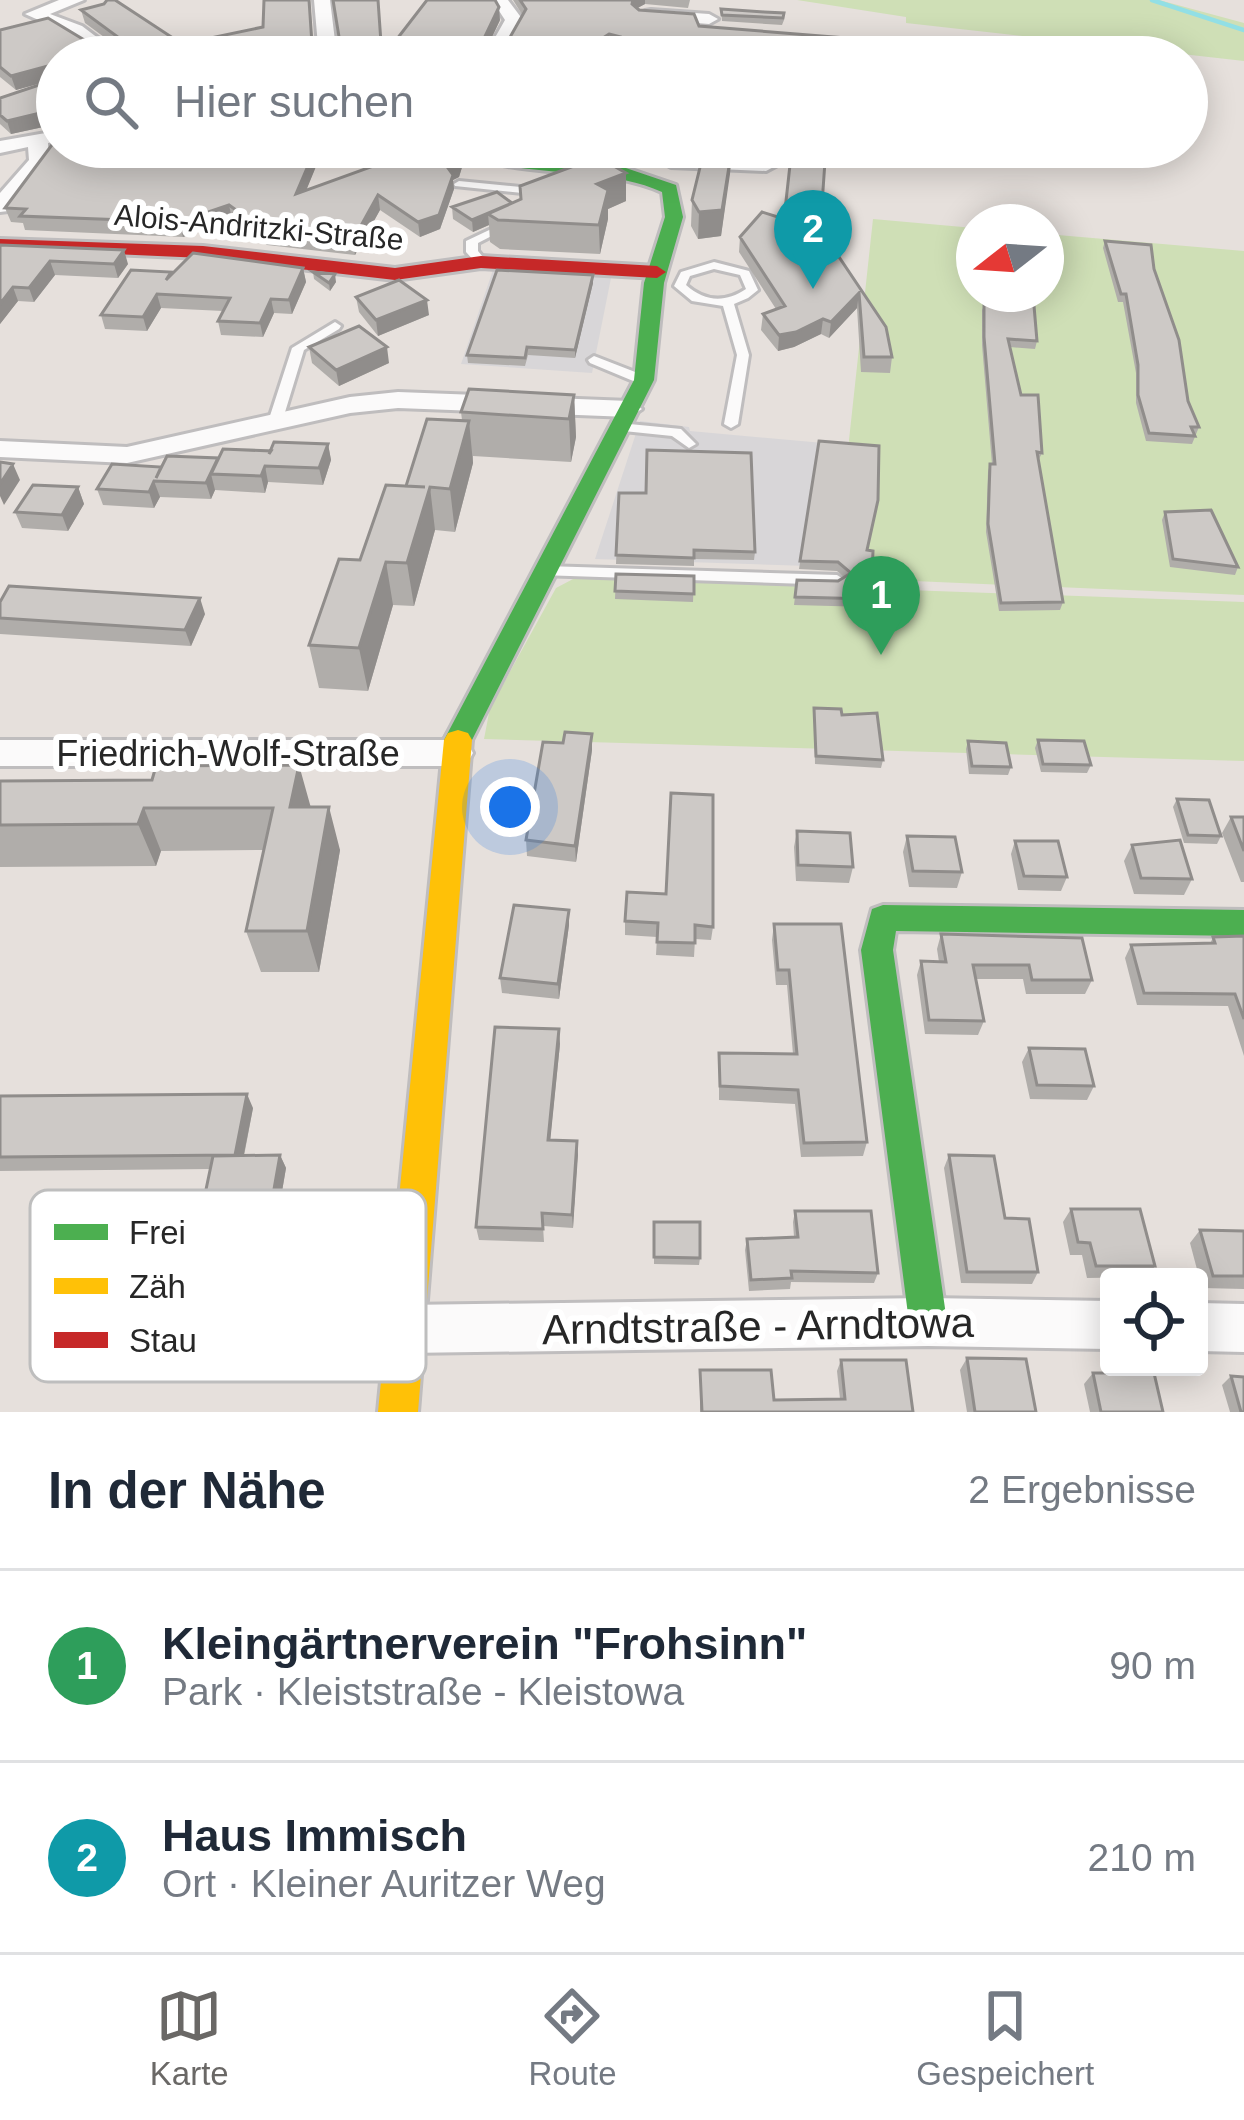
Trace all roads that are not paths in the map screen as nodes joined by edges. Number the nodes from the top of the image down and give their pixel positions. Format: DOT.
graph roads {
  1 [pos="76,0"];
  2 [pos="322,0"];
  3 [pos="500,0"];
  4 [pos="716,0"];
  5 [pos="645,14"];
  6 [pos="705,31"];
  7 [pos="727,31"];
  8 [pos="84,36"];
  9 [pos="326,36"];
  10 [pos="505,36"];
  11 [pos="36,141"];
  12 [pos="0,147"];
  13 [pos="36,164"];
  14 [pos="519,168"];
  15 [pos="634,168"];
  16 [pos="668,168"];
  17 [pos="775,168"];
  18 [pos="566,181"];
  19 [pos="459,184"];
  20 [pos="775,189"];
  21 [pos="0,206"];
  22 [pos="517,221"];
  23 [pos="0,244"];
  24 [pos="481,262"];
  25 [pos="656,272"];
  26 [pos="685,274"];
  27 [pos="728,302"];
  28 [pos="335,326"];
  29 [pos="594,360"];
  30 [pos="644,380"];
  31 [pos="624,418"];
  32 [pos="275,422"];
  33 [pos="731,424"];
  34 [pos="689,444"];
  35 [pos="0,449"];
  36 [pos="544,571"];
  37 [pos="837,580"];
  38 [pos="0,752"];
  39 [pos="456,753"];
  40 [pos="1244,923"];
  41 [pos="418,1190"];
  42 [pos="928,1322"];
  43 [pos="1100,1325"];
  44 [pos="1208,1327"];
  45 [pos="1244,1328"];
  46 [pos="426,1329"];
  47 [pos="401,1382"];
  48 [pos="398,1412"];
  1 -- 8 [label="street"];
  2 -- 9 [label="street"];
  3 -- 10 [label="street"];
  4 -- 6 [label="street"];
  5 -- 6 [label="street"];
  6 -- 7 [label="street"];
  11 -- 12 [label="street"];
  13 -- 21 [label="street"];
  14 -- 18 [label="street"];
  15 -- 18 [label="street"];
  16 -- 25 [label="street"];
  17 -- 20 [label="street"];
  18 -- 19 [label="lane"];
  22 -- 24 [label="lane"];
  23 -- 24 [label="street, Alois-Andritzki-Straße"];
  24 -- 25 [label="street, Alois-Andritzki-Straße"];
  25 -- 26 [label="lane"];
  25 -- 30 [label="street"];
  26 -- 27 [label="lane"];
  26 -- 27 [label="lane"];
  27 -- 33 [label="lane"];
  28 -- 32 [label="lane"];
  29 -- 30 [label="lane"];
  30 -- 31 [label="street"];
  31 -- 32 [label="street"];
  31 -- 34 [label="lane"];
  31 -- 36 [label="street"];
  32 -- 35 [label="street"];
  36 -- 37 [label="lane"];
  36 -- 39 [label="street"];
  38 -- 39 [label="street, Friedrich-Wolf-Straße"];
  39 -- 41 [label="street"];
  40 -- 42 [label="street"];
  42 -- 43 [label="street, Arndtstraße - Arndtowa"];
  42 -- 46 [label="street, Arndtstraße - Arndtowa"];
  44 -- 45 [label="street"];
  47 -- 48 [label="street"];
}
